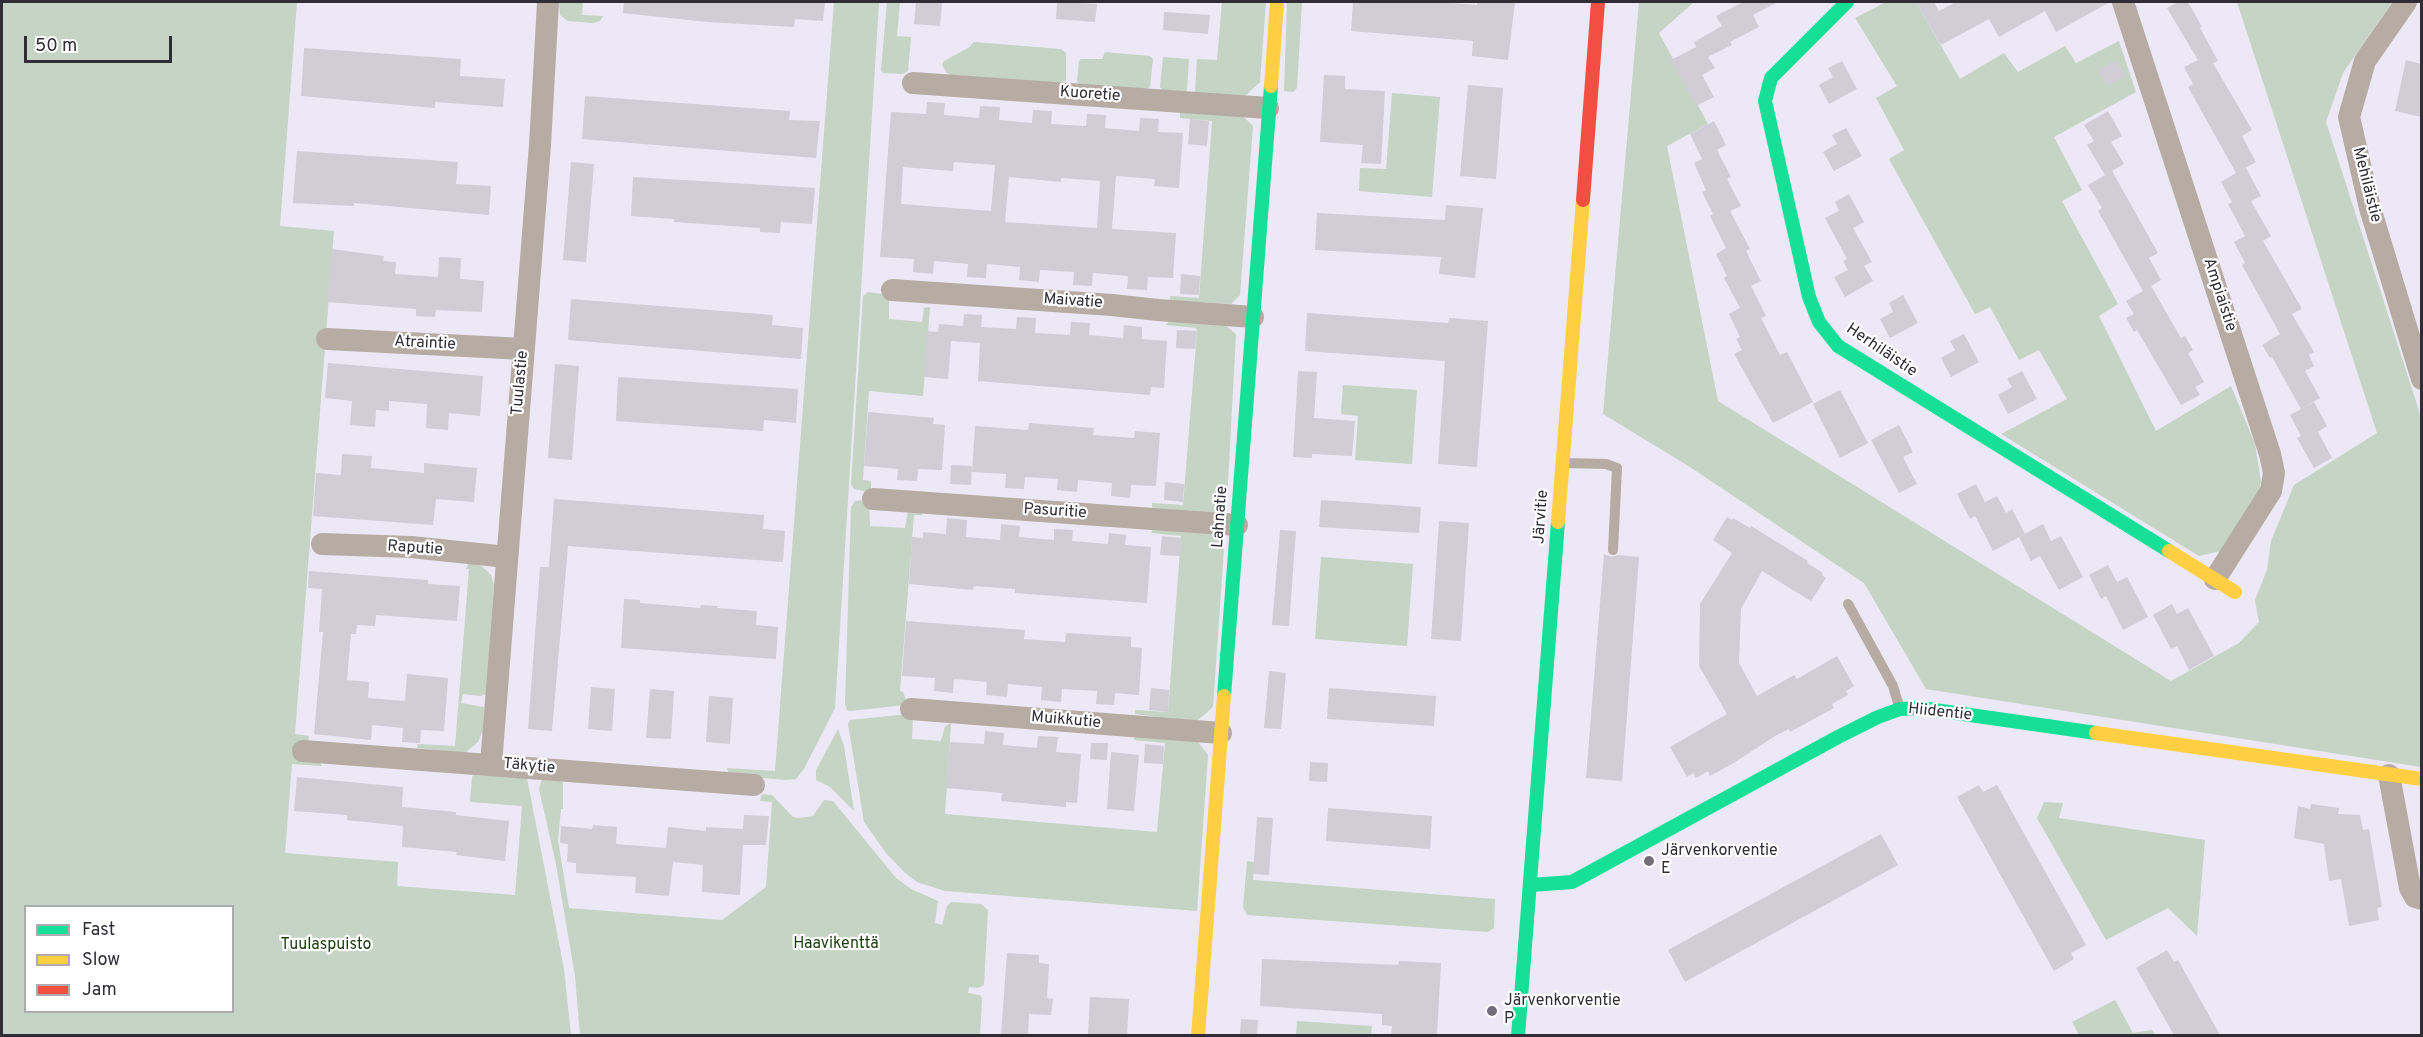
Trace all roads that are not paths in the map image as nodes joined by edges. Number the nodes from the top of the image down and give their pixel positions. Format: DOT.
graph roads {
  1 [pos="548,2"];
  2 [pos="1276,2"];
  3 [pos="1598,2"];
  4 [pos="1847,2"];
  5 [pos="2123,2"];
  6 [pos="2406,2"];
  7 [pos="913,83"];
  8 [pos="1268,108"];
  9 [pos="892,290"];
  10 [pos="1253,317"];
  11 [pos="327,339"];
  12 [pos="524,349"];
  13 [pos="2421,379"];
  14 [pos="1563,463"];
  15 [pos="873,499"];
  16 [pos="1237,525"];
  17 [pos="322,544"];
  18 [pos="1613,550"];
  19 [pos="507,557"];
  20 [pos="2216,579"];
  21 [pos="2235,592"];
  22 [pos="1848,604"];
  23 [pos="911,709"];
  24 [pos="1900,709"];
  25 [pos="1221,733"];
  26 [pos="303,751"];
  27 [pos="491,764"];
  28 [pos="2389,775"];
  29 [pos="2421,779"];
  30 [pos="754,785"];
  31 [pos="1531,885"];
  32 [pos="2421,899"];
  33 [pos="1198,1035"];
  34 [pos="1518,1035"];
  1 -- 12 [label="street, Tuulastie"];
  2 -- 8 [label="street, Lahnatie"];
  3 -- 14 [label="street, Järvitie"];
  4 -- 20 [label="street, Herhiläistie"];
  5 -- 20 [label="street, Ampiaistie"];
  6 -- 13 [label="street, Mehiläistie"];
  7 -- 8 [label="street, Kuoretie"];
  8 -- 10 [label="street, Lahnatie"];
  9 -- 10 [label="street, Maivatie"];
  10 -- 16 [label="street, Lahnatie"];
  11 -- 12 [label="street, Atraintie"];
  12 -- 19 [label="street, Tuulastie"];
  14 -- 18 [label="lane"];
  14 -- 31 [label="street, Järvitie"];
  15 -- 16 [label="street, Pasuritie"];
  16 -- 25 [label="street, Lahnatie"];
  17 -- 19 [label="street, Raputie"];
  19 -- 27 [label="street, Tuulastie"];
  20 -- 21 [label="street, Herhiläistie"];
  22 -- 24 [label="lane"];
  23 -- 25 [label="street, Muikkutie"];
  24 -- 28 [label="street, Hiidentie"];
  24 -- 31 [label="street, Hiidentie"];
  25 -- 33 [label="street, Lahnatie"];
  26 -- 27 [label="street, Täkytie"];
  27 -- 30 [label="street, Täkytie"];
  28 -- 29 [label="street, Hiidentie"];
  28 -- 32 [label="street"];
  31 -- 34 [label="street, Järvitie"];
}
